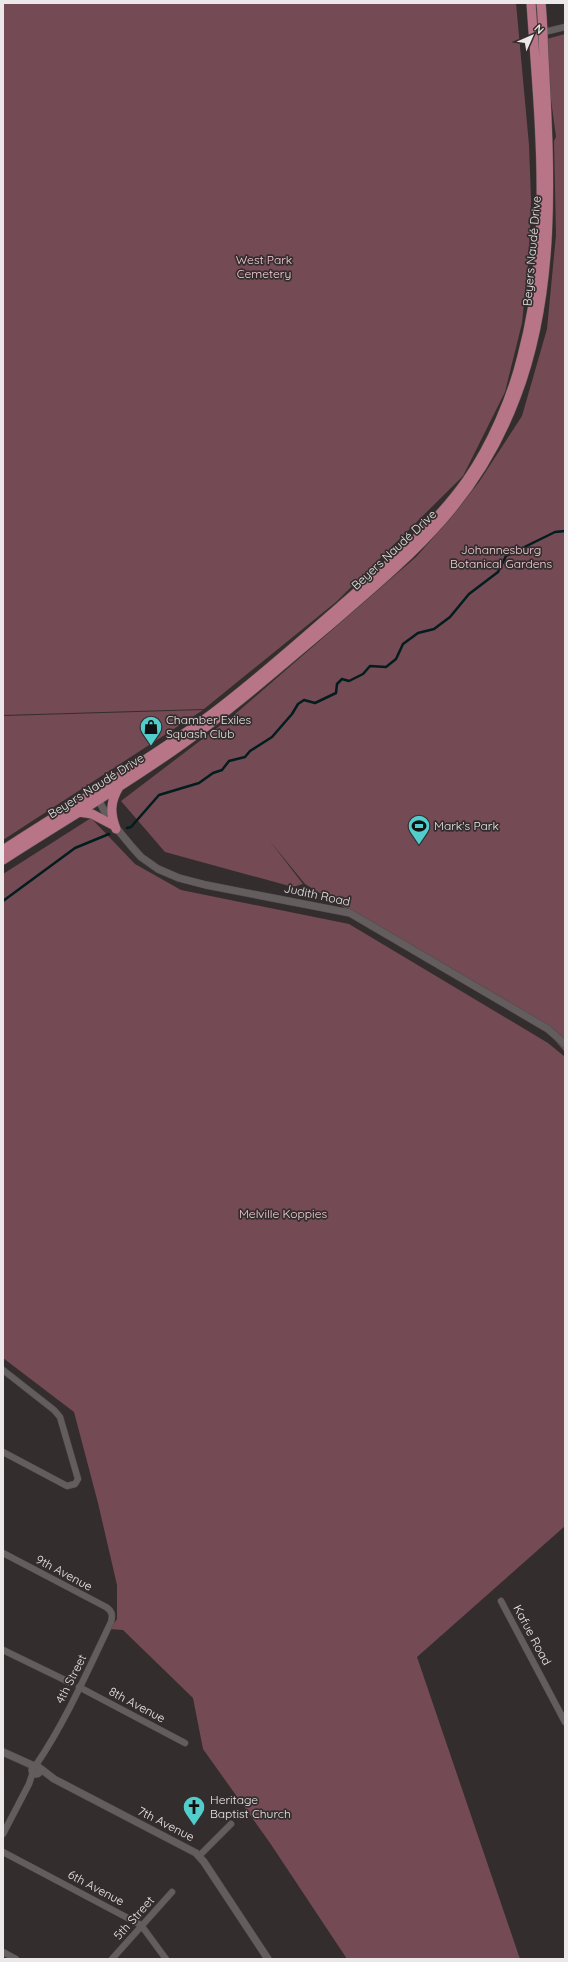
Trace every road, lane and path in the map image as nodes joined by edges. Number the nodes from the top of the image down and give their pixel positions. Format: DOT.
graph roads {
  1 [pos="531,3"];
  2 [pos="541,3"];
  3 [pos="565,27"];
  4 [pos="543,32"];
  5 [pos="533,35"];
  6 [pos="120,786"];
  7 [pos="96,796"];
  8 [pos="79,812"];
  9 [pos="115,827"];
  10 [pos="3,850"];
  11 [pos="3,860"];
  12 [pos="565,1044"];
  13 [pos="3,1370"];
  14 [pos="3,1452"];
  15 [pos="3,1553"];
  16 [pos="501,1601"];
  17 [pos="112,1614"];
  18 [pos="3,1650"];
  19 [pos="71,1683"];
  20 [pos="80,1687"];
  21 [pos="565,1722"];
  22 [pos="184,1743"];
  23 [pos="3,1752"];
  24 [pos="36,1770"];
  25 [pos="231,1824"];
  26 [pos="3,1834"];
  27 [pos="3,1852"];
  28 [pos="199,1856"];
  29 [pos="172,1892"];
  30 [pos="141,1925"];
  31 [pos="3,1952"];
  32 [pos="16,1959"];
  33 [pos="112,1959"];
  34 [pos="166,1959"];
  35 [pos="268,1959"];
  1 -- 5 [label="main road, Beyers Naudé Drive"];
  2 -- 4 [label="main road, Beyers Naudé Drive"];
  3 -- 4 [label="street"];
  4 -- 5 [label="street"];
  4 -- 6 [label="main road, Beyers Naudé Drive"];
  5 -- 7 [label="main road, Beyers Naudé Drive"];
  6 -- 7 [label="main road, Beyers Naudé Drive"];
  6 -- 9 [label="main road"];
  7 -- 8 [label="main road, Beyers Naudé Drive"];
  7 -- 9 [label="street, Judith Road"];
  7 -- 10 [label="main road, Beyers Naudé Drive"];
  8 -- 9 [label="main road"];
  8 -- 11 [label="main road, Beyers Naudé Drive"];
  9 -- 12 [label="street, Judith Road"];
  13 -- 14 [label="street"];
  15 -- 17 [label="street, 9th Avenue"];
  16 -- 21 [label="street, Kafue Road"];
  17 -- 20 [label="street, 4th Street"];
  18 -- 19 [label="street"];
  20 -- 22 [label="street, 8th Avenue"];
  20 -- 24 [label="street, 4th Street"];
  23 -- 24 [label="street, 7th Avenue"];
  24 -- 26 [label="street, 4th Street"];
  24 -- 28 [label="street, 7th Avenue"];
  25 -- 28 [label="street"];
  27 -- 30 [label="street, 6th Avenue"];
  28 -- 35 [label="street, 7th Avenue"];
  29 -- 30 [label="street, 5th Street"];
  30 -- 33 [label="street, 5th Street"];
  30 -- 34 [label="street, 6th Avenue"];
  31 -- 32 [label="street"];
}
